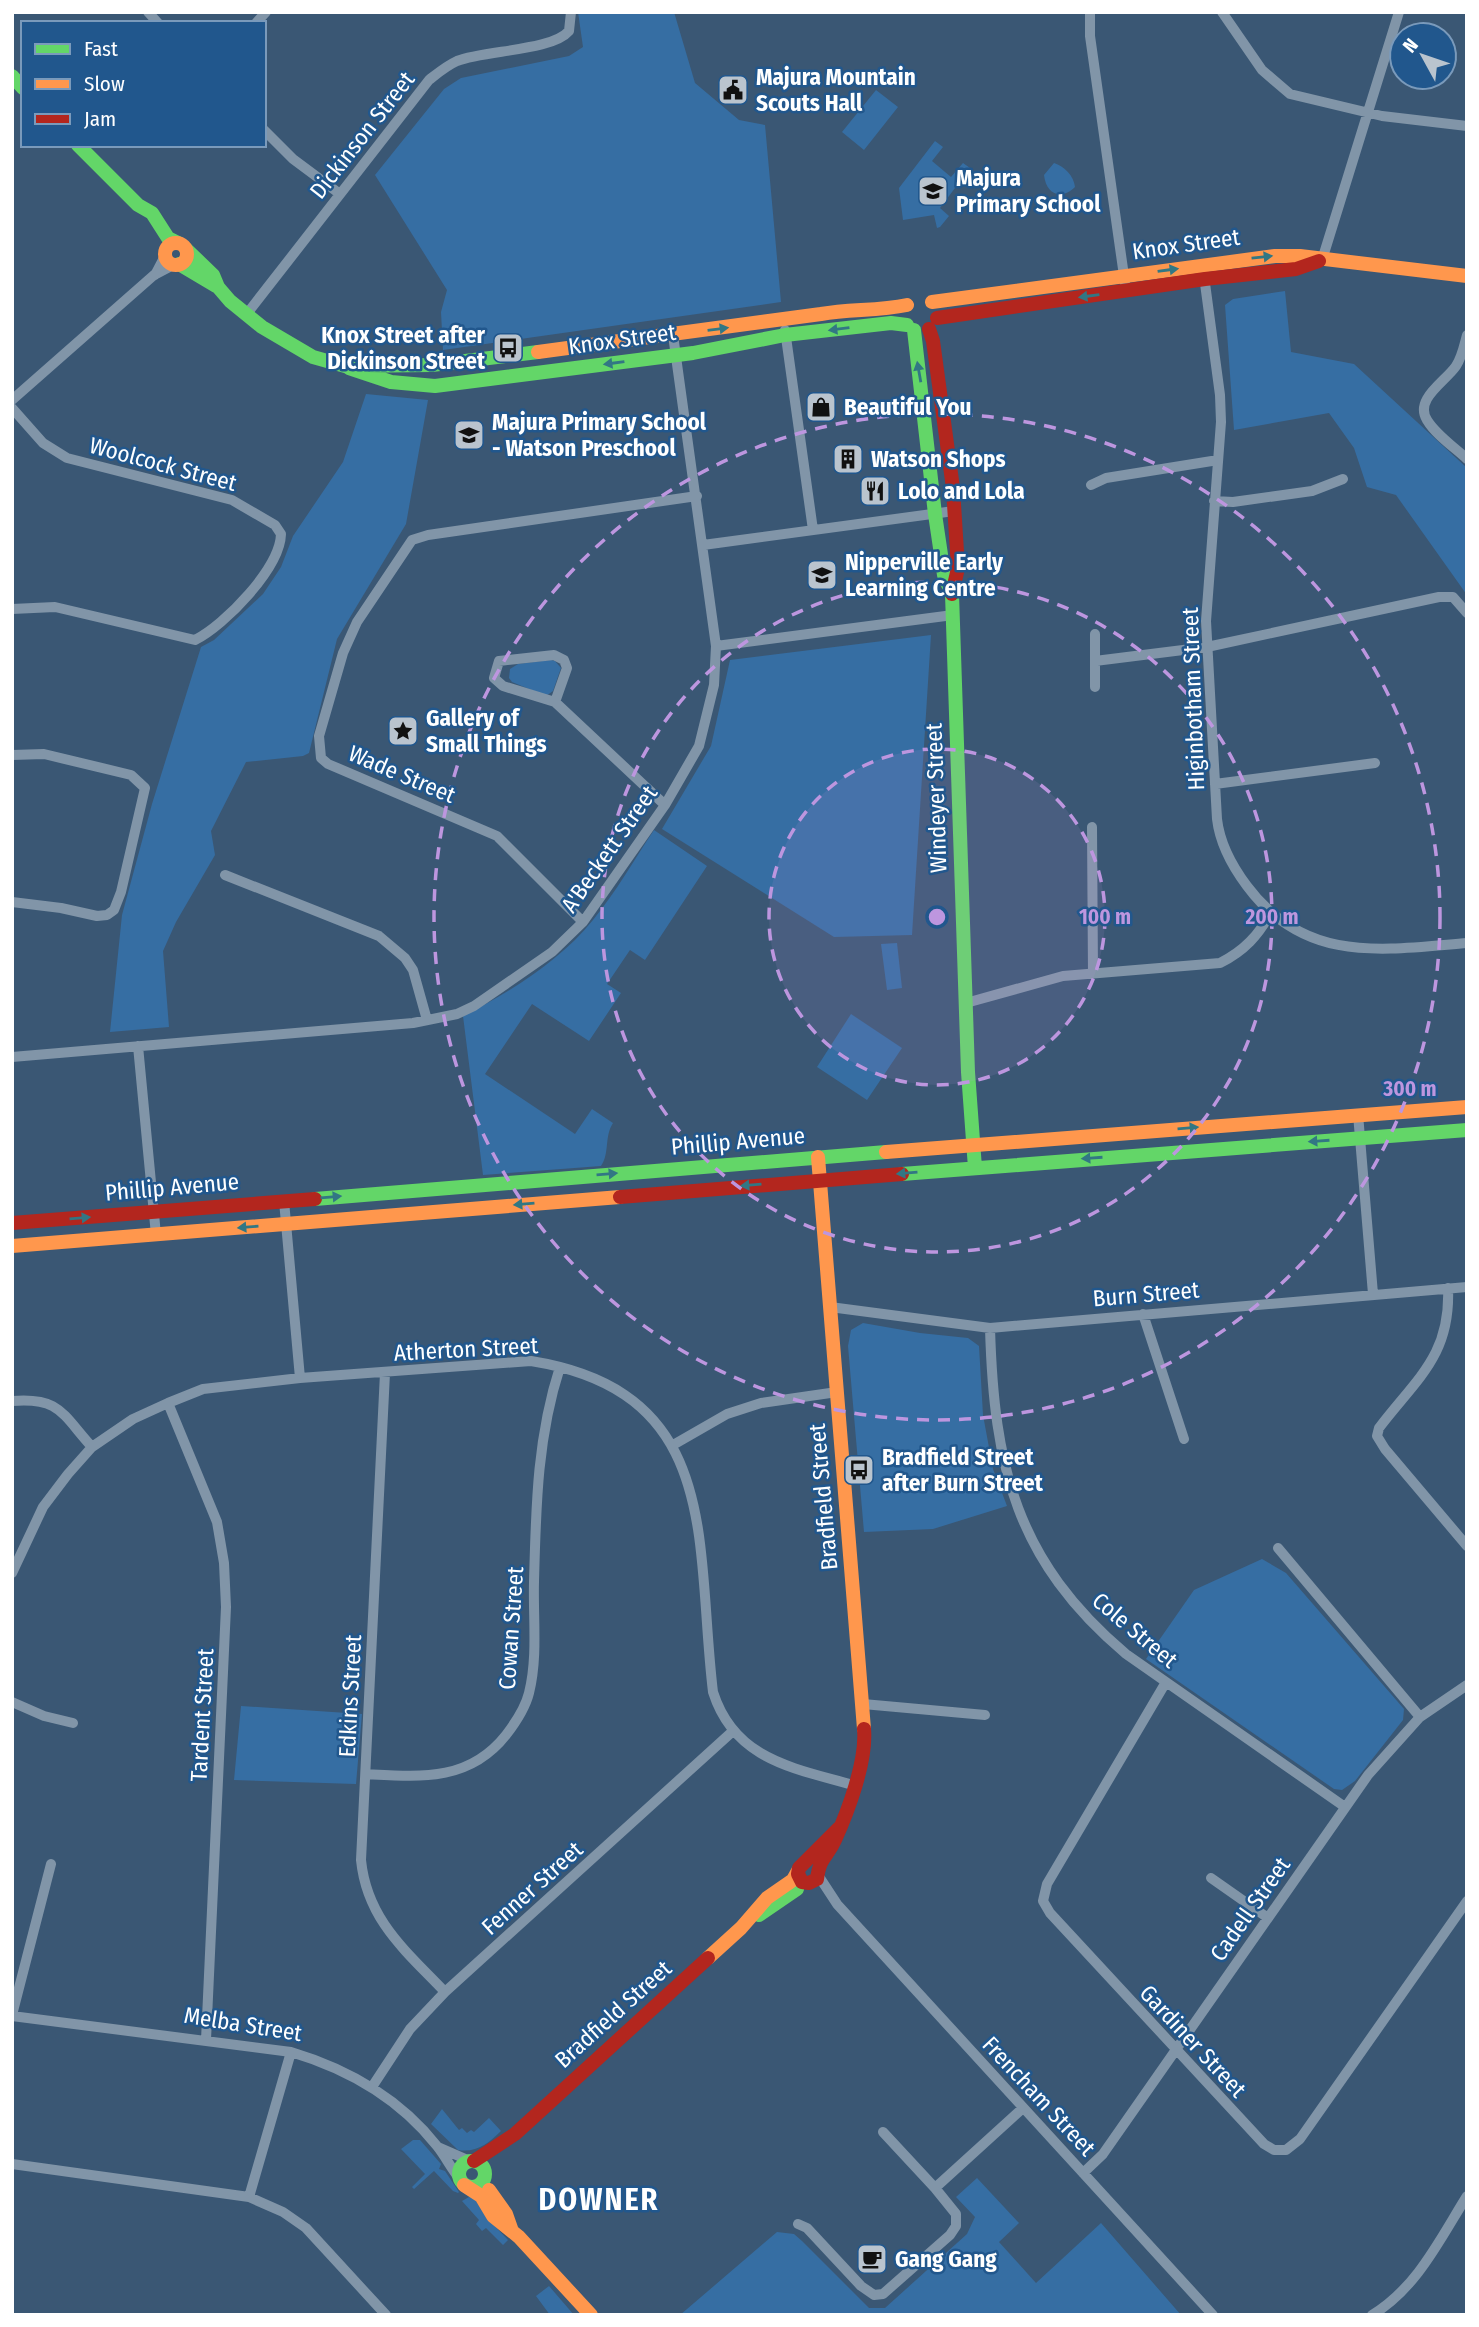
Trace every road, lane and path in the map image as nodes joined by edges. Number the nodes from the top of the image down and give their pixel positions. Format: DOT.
graph roads {
  1 [pos="571,12"];
  2 [pos="1090,12"];
  3 [pos="1222,12"];
  4 [pos="1399,12"];
  5 [pos="1368,113"];
  6 [pos="1467,126"];
  7 [pos="266,132"];
  8 [pos="80,147"];
  9 [pos="340,194"];
  10 [pos="175,254"];
  11 [pos="1322,260"];
  12 [pos="1204,272"];
  13 [pos="1467,276"];
  14 [pos="1125,283"];
  15 [pos="932,302"];
  16 [pos="906,305"];
  17 [pos="246,315"];
  18 [pos="784,320"];
  19 [pos="922,326"];
  20 [pos="673,335"];
  21 [pos="785,335"];
  22 [pos="1467,335"];
  23 [pos="677,354"];
  24 [pos="345,366"];
  25 [pos="12,400"];
  26 [pos="12,408"];
  27 [pos="1467,459"];
  28 [pos="1218,460"];
  29 [pos="1343,479"];
  30 [pos="1091,485"];
  31 [pos="697,496"];
  32 [pos="1214,501"];
  33 [pos="954,511"];
  34 [pos="935,514"];
  35 [pos="813,530"];
  36 [pos="704,545"];
  37 [pos="952,594"];
  38 [pos="12,609"];
  39 [pos="1467,612"];
  40 [pos="953,615"];
  41 [pos="1095,634"];
  42 [pos="716,646"];
  43 [pos="1207,647"];
  44 [pos="1095,661"];
  45 [pos="1095,687"];
  46 [pos="555,702"];
  47 [pos="12,755"];
  48 [pos="1375,763"];
  49 [pos="1215,784"];
  50 [pos="665,805"];
  51 [pos="1092,827"];
  52 [pos="225,875"];
  53 [pos="12,901"];
  54 [pos="1271,912"];
  55 [pos="583,922"];
  56 [pos="1467,943"];
  57 [pos="1093,974"];
  58 [pos="965,1003"];
  59 [pos="427,1020"];
  60 [pos="138,1046"];
  61 [pos="12,1057"];
  62 [pos="1467,1107"];
  63 [pos="1358,1114"];
  64 [pos="1467,1130"];
  65 [pos="1360,1137"];
  66 [pos="974,1146"];
  67 [pos="818,1157"];
  68 [pos="975,1168"];
  69 [pos="819,1180"];
  70 [pos="285,1201"];
  71 [pos="154,1212"];
  72 [pos="12,1223"];
  73 [pos="286,1224"];
  74 [pos="156,1235"];
  75 [pos="12,1247"];
  76 [pos="1467,1287"];
  77 [pos="1448,1288"];
  78 [pos="1373,1294"];
  79 [pos="830,1307"];
  80 [pos="1143,1314"];
  81 [pos="990,1328"];
  82 [pos="560,1367"];
  83 [pos="385,1373"];
  84 [pos="300,1378"];
  85 [pos="837,1392"];
  86 [pos="12,1401"];
  87 [pos="168,1403"];
  88 [pos="1184,1439"];
  89 [pos="673,1445"];
  90 [pos="92,1447"];
  91 [pos="1467,1546"];
  92 [pos="1278,1548"];
  93 [pos="12,1573"];
  94 [pos="1166,1682"];
  95 [pos="1467,1685"];
  96 [pos="12,1702"];
  97 [pos="863,1704"];
  98 [pos="985,1716"];
  99 [pos="1420,1717"];
  100 [pos="73,1723"];
  101 [pos="733,1731"];
  102 [pos="366,1774"];
  103 [pos="856,1786"];
  104 [pos="1345,1807"];
  105 [pos="51,1864"];
  106 [pos="809,1874"];
  107 [pos="1211,1878"];
  108 [pos="1467,1901"];
  109 [pos="1268,1918"];
  110 [pos="445,1992"];
  111 [pos="12,2016"];
  112 [pos="206,2040"];
  113 [pos="1176,2050"];
  114 [pos="291,2052"];
  115 [pos="372,2087"];
  116 [pos="1023,2108"];
  117 [pos="883,2132"];
  118 [pos="515,2134"];
  119 [pos="437,2147"];
  120 [pos="472,2161"];
  121 [pos="12,2164"];
  122 [pos="1083,2172"];
  123 [pos="484,2177"];
  124 [pos="462,2182"];
  125 [pos="935,2188"];
  126 [pos="1467,2196"];
  127 [pos="249,2197"];
  128 [pos="1457,2212"];
  129 [pos="1467,2218"];
  130 [pos="798,2224"];
  131 [pos="512,2231"];
  132 [pos="383,2314"];
  133 [pos="591,2315"];
  134 [pos="1213,2315"];
  135 [pos="1371,2315"];
  1 -- 9 [label="street, Dickinson Street"];
  2 -- 14 [label="street"];
  3 -- 5 [label="street"];
  4 -- 5 [label="street"];
  5 -- 6 [label="street"];
  5 -- 11 [label="street"];
  7 -- 9 [label="street"];
  8 -- 10 [label="street, Knox Street"];
  9 -- 17 [label="street, Dickinson Street"];
  10 -- 17 [label="street, Knox Street"];
  10 -- 25 [label="street"];
  11 -- 12 [label="street, Knox Street"];
  11 -- 13 [label="street, Knox Street"];
  12 -- 14 [label="street, Knox Street"];
  12 -- 28 [label="street, Higinbotham Street"];
  14 -- 15 [label="street, Knox Street"];
  14 -- 19 [label="street, Knox Street, one-way"];
  15 -- 16 [label="street"];
  15 -- 19 [label="street"];
  16 -- 18 [label="street, Knox Street"];
  16 -- 19 [label="street"];
  17 -- 24 [label="street, Knox Street"];
  20 -- 18 [label="street, Knox Street, one-way"];
  18 -- 21 [label="street"];
  19 -- 21 [label="street, Knox Street, one-way"];
  19 -- 33 [label="street, Windeyer Street"];
  34 -- 19 [label="street, Windeyer Street, one-way"];
  20 -- 23 [label="street, A'Beckett Street"];
  20 -- 24 [label="street, Knox Street"];
  21 -- 23 [label="street, Knox Street"];
  21 -- 35 [label="street"];
  22 -- 27 [label="street"];
  23 -- 24 [label="street, Knox Street, one-way"];
  23 -- 31 [label="street, A'Beckett Street"];
  26 -- 38 [label="street, Woolcock Street"];
  28 -- 30 [label="street"];
  28 -- 32 [label="street, Higinbotham Street"];
  29 -- 32 [label="street"];
  31 -- 36 [label="street, A'Beckett Street"];
  31 -- 55 [label="street, Wade Street"];
  32 -- 43 [label="street, Higinbotham Street"];
  33 -- 34 [label="street"];
  33 -- 37 [label="street, Windeyer Street"];
  34 -- 35 [label="street"];
  34 -- 37 [label="street, Windeyer Street"];
  35 -- 36 [label="street"];
  36 -- 42 [label="street, A'Beckett Street"];
  37 -- 40 [label="street, Windeyer Street"];
  39 -- 43 [label="street"];
  40 -- 42 [label="street"];
  40 -- 58 [label="street, Windeyer Street"];
  41 -- 44 [label="street"];
  42 -- 50 [label="street, A'Beckett Street"];
  43 -- 44 [label="street"];
  43 -- 49 [label="street, Higinbotham Street"];
  44 -- 45 [label="street"];
  46 -- 46 [label="street"];
  46 -- 50 [label="street"];
  47 -- 53 [label="street"];
  48 -- 49 [label="street"];
  49 -- 54 [label="street, Higinbotham Street"];
  50 -- 55 [label="street, A'Beckett Street"];
  51 -- 57 [label="street"];
  52 -- 59 [label="street"];
  54 -- 56 [label="street, Higinbotham Street"];
  54 -- 57 [label="street"];
  55 -- 59 [label="street, A'Beckett Street"];
  57 -- 58 [label="street"];
  58 -- 66 [label="street, Windeyer Street"];
  59 -- 60 [label="street, A'Beckett Street"];
  60 -- 61 [label="street, A'Beckett Street"];
  60 -- 71 [label="street"];
  62 -- 63 [label="street, Phillip Avenue"];
  63 -- 65 [label="street"];
  66 -- 63 [label="street, Phillip Avenue, one-way"];
  64 -- 65 [label="street, Phillip Avenue"];
  65 -- 68 [label="street, Phillip Avenue, one-way"];
  65 -- 78 [label="street"];
  66 -- 67 [label="street, Phillip Avenue"];
  66 -- 68 [label="street, Windeyer Street"];
  67 -- 69 [label="street, Bradfield Street"];
  70 -- 67 [label="street, Phillip Avenue, one-way"];
  68 -- 69 [label="street, Phillip Avenue, one-way"];
  69 -- 73 [label="street, Phillip Avenue, one-way"];
  69 -- 79 [label="street, Bradfield Street"];
  70 -- 71 [label="street, Phillip Avenue"];
  70 -- 73 [label="street"];
  72 -- 71 [label="street, Phillip Avenue, one-way"];
  71 -- 74 [label="street"];
  73 -- 74 [label="street, Phillip Avenue, one-way"];
  73 -- 84 [label="street"];
  74 -- 75 [label="street, Phillip Avenue"];
  76 -- 77 [label="street, Burn Street"];
  77 -- 78 [label="street, Burn Street"];
  77 -- 91 [label="street"];
  78 -- 80 [label="street, Burn Street"];
  79 -- 81 [label="street, Burn Street"];
  79 -- 85 [label="street, Bradfield Street"];
  80 -- 81 [label="street, Burn Street"];
  80 -- 88 [label="street"];
  81 -- 94 [label="street, Cole Street"];
  82 -- 83 [label="street, Atherton Street"];
  82 -- 89 [label="street, Atherton Street"];
  82 -- 102 [label="street, Cowan Street"];
  83 -- 84 [label="street, Atherton Street"];
  83 -- 102 [label="street, Edkins Street"];
  84 -- 87 [label="street, Atherton Street"];
  85 -- 89 [label="street"];
  85 -- 97 [label="street, Bradfield Street"];
  86 -- 90 [label="street"];
  87 -- 90 [label="street, Atherton Street"];
  87 -- 112 [label="street, Tardent Street"];
  89 -- 101 [label="street, Atherton Street"];
  90 -- 93 [label="street, Atherton Street"];
  92 -- 99 [label="street"];
  94 -- 104 [label="street, Cole Street"];
  94 -- 113 [label="street, Gardiner Street"];
  95 -- 99 [label="street, Cadell Street"];
  96 -- 100 [label="street"];
  97 -- 98 [label="street"];
  97 -- 103 [label="street, Bradfield Street"];
  99 -- 104 [label="street, Cadell Street"];
  101 -- 103 [label="street, Atherton Street"];
  101 -- 110 [label="street, Fenner Street"];
  102 -- 110 [label="street, Edkins Street"];
  103 -- 106 [label="street, Bradfield Street"];
  104 -- 109 [label="street, Cadell Street"];
  105 -- 111 [label="street"];
  106 -- 116 [label="street, Frencham Street"];
  106 -- 118 [label="street, Bradfield Street"];
  107 -- 109 [label="street"];
  108 -- 113 [label="street, Gardiner Street"];
  109 -- 113 [label="street, Cadell Street"];
  110 -- 115 [label="street, Fenner Street"];
  111 -- 112 [label="street, Melba Street"];
  112 -- 114 [label="street, Melba Street"];
  113 -- 122 [label="street, Cadell Street"];
  114 -- 115 [label="street, Melba Street"];
  114 -- 127 [label="street"];
  115 -- 119 [label="street, Melba Street"];
  116 -- 122 [label="street, Frencham Street"];
  116 -- 125 [label="street"];
  117 -- 125 [label="street"];
  118 -- 120 [label="street, Bradfield Street"];
  118 -- 123 [label="street, Bradfield Street"];
  119 -- 120 [label="street, Melba Street"];
  119 -- 124 [label="street, Melba Street"];
  120 -- 123 [label="street"];
  120 -- 124 [label="street"];
  121 -- 127 [label="street"];
  122 -- 134 [label="street, Frencham Street"];
  123 -- 124 [label="street"];
  123 -- 131 [label="street, Melba Street"];
  124 -- 131 [label="street, Melba Street"];
  125 -- 130 [label="street"];
  126 -- 128 [label="street"];
  127 -- 132 [label="street"];
  128 -- 129 [label="street"];
  128 -- 135 [label="street"];
  131 -- 133 [label="street, Melba Street"];
}
